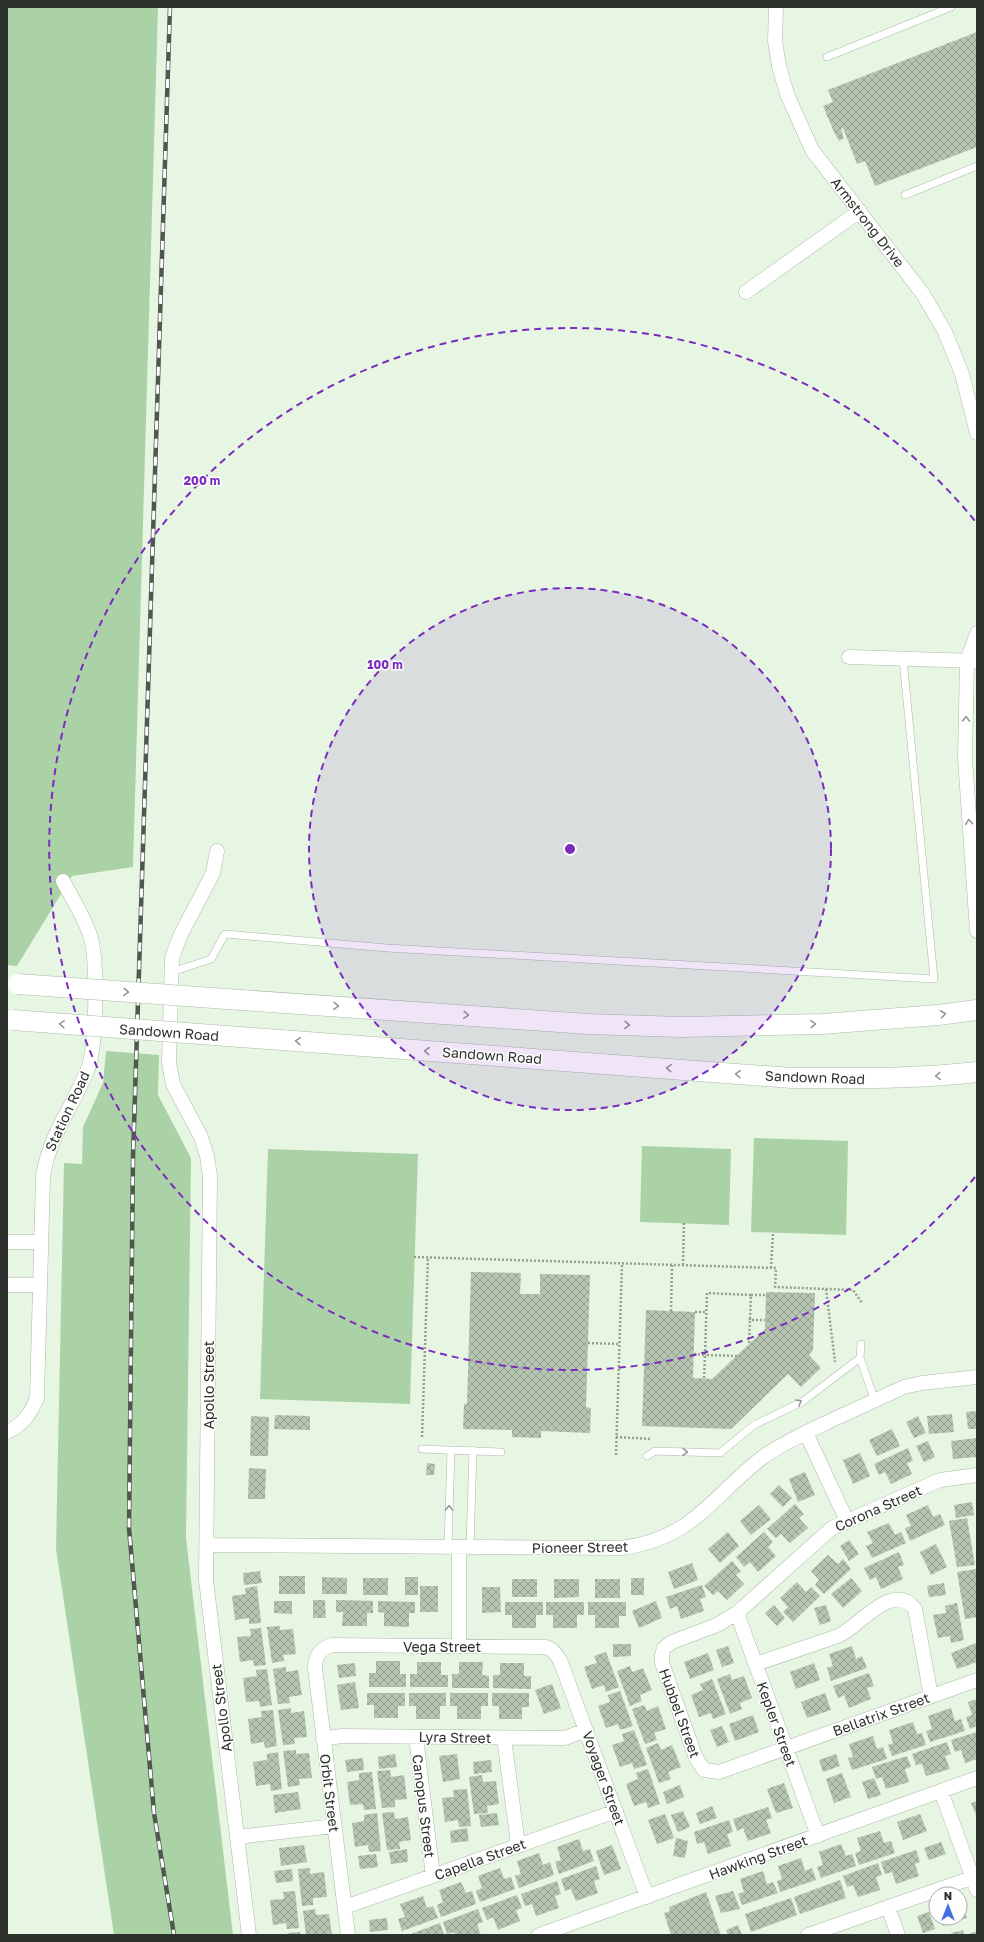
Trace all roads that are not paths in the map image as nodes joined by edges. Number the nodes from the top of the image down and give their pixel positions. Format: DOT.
graph roads {
  1 [pos="776,7"];
  2 [pos="951,7"];
  3 [pos="827,57"];
  4 [pos="977,166"];
  5 [pos="905,195"];
  6 [pos="860,211"];
  7 [pos="746,292"];
  8 [pos="977,432"];
  9 [pos="977,633"];
  10 [pos="849,657"];
  11 [pos="903,659"];
  12 [pos="972,661"];
  13 [pos="217,850"];
  14 [pos="63,881"];
  15 [pos="977,931"];
  16 [pos="172,972"];
  17 [pos="12,984"];
  18 [pos="977,1010"];
  19 [pos="10,1020"];
  20 [pos="977,1072"];
  21 [pos="7,1242"];
  22 [pos="41,1242"];
  23 [pos="7,1285"];
  24 [pos="40,1285"];
  25 [pos="861,1344"];
  26 [pos="860,1358"];
  27 [pos="977,1377"];
  28 [pos="876,1401"];
  29 [pos="7,1432"];
  30 [pos="806,1432"];
  31 [pos="422,1449"];
  32 [pos="451,1450"];
  33 [pos="473,1450"];
  34 [pos="501,1452"];
  35 [pos="647,1456"];
  36 [pos="977,1475"];
  37 [pos="847,1521"];
  38 [pos="207,1545"];
  39 [pos="459,1547"];
  40 [pos="737,1613"];
  41 [pos="459,1646"];
  42 [pos="320,1652"];
  43 [pos="560,1660"];
  44 [pos="756,1664"];
  45 [pos="977,1680"];
  46 [pos="931,1696"];
  47 [pos="586,1730"];
  48 [pos="416,1736"];
  49 [pos="324,1738"];
  50 [pos="504,1738"];
  51 [pos="786,1748"];
  52 [pos="977,1778"];
  53 [pos="941,1791"];
  54 [pos="616,1811"];
  55 [pos="334,1826"];
  56 [pos="818,1836"];
  57 [pos="237,1837"];
  58 [pos="518,1845"];
  59 [pos="433,1876"];
  60 [pos="975,1881"];
  61 [pos="647,1897"];
  62 [pos="345,1907"];
  63 [pos="888,1907"];
  64 [pos="248,1935"];
  65 [pos="348,1935"];
  66 [pos="539,1935"];
  67 [pos="808,1935"];
  68 [pos="898,1935"];
  1 -- 6 [label="street, Armstrong Drive"];
  2 -- 3 [label="lane"];
  4 -- 5 [label="lane"];
  6 -- 7 [label="street"];
  6 -- 8 [label="street, Armstrong Drive"];
  9 -- 12 [label="street"];
  10 -- 11 [label="street"];
  11 -- 12 [label="street"];
  11 -- 16 [label="lane"];
  15 -- 12 [label="street, one-way"];
  13 -- 16 [label="street, Apollo Street"];
  14 -- 22 [label="street, Station Road"];
  16 -- 38 [label="street, Apollo Street"];
  17 -- 18 [label="main road, one-way, bridge"];
  20 -- 19 [label="main road, Sandown Road, one-way, bridge"];
  21 -- 22 [label="street"];
  22 -- 24 [label="street, Station Road"];
  23 -- 24 [label="street"];
  24 -- 29 [label="street, Station Road"];
  25 -- 26 [label="lane"];
  26 -- 28 [label="lane"];
  35 -- 26 [label="lane, one-way"];
  27 -- 28 [label="street, Pioneer Street"];
  28 -- 30 [label="street, Pioneer Street"];
  30 -- 37 [label="street"];
  30 -- 39 [label="street, Pioneer Street"];
  31 -- 32 [label="lane"];
  32 -- 33 [label="lane"];
  39 -- 32 [label="lane, one-way"];
  33 -- 34 [label="lane"];
  33 -- 39 [label="lane"];
  36 -- 37 [label="street, Corona Street"];
  37 -- 40 [label="street, Corona Street"];
  38 -- 39 [label="street, Pioneer Street"];
  38 -- 57 [label="street, Apollo Street"];
  39 -- 41 [label="street"];
  40 -- 44 [label="street, Kepler Street"];
  40 -- 51 [label="street, Hubbel Street"];
  41 -- 42 [label="street, Vega Street"];
  41 -- 43 [label="street, Vega Street"];
  42 -- 49 [label="street, Orbit Street"];
  43 -- 47 [label="street, Voyager Street"];
  44 -- 46 [label="street"];
  44 -- 51 [label="street, Kepler Street"];
  45 -- 46 [label="street, Bellatrix Street"];
  46 -- 51 [label="street, Bellatrix Street"];
  47 -- 50 [label="street, Lyra Street"];
  47 -- 54 [label="street, Voyager Street"];
  48 -- 49 [label="street, Lyra Street"];
  48 -- 50 [label="street, Lyra Street"];
  48 -- 59 [label="street, Canopus Street"];
  49 -- 55 [label="street, Orbit Street"];
  50 -- 58 [label="street"];
  51 -- 56 [label="street, Kepler Street"];
  52 -- 53 [label="street, Hawking Street"];
  53 -- 56 [label="street, Hawking Street"];
  53 -- 60 [label="street"];
  54 -- 58 [label="street, Capella Street"];
  54 -- 61 [label="street, Voyager Street"];
  55 -- 57 [label="street"];
  55 -- 62 [label="street, Orbit Street"];
  56 -- 61 [label="street, Hawking Street"];
  57 -- 64 [label="street, Apollo Street"];
  58 -- 59 [label="street, Capella Street"];
  59 -- 62 [label="street, Capella Street"];
  60 -- 63 [label="street"];
  61 -- 66 [label="street, Hawking Street"];
  62 -- 65 [label="street, Orbit Street"];
  63 -- 67 [label="street"];
  63 -- 68 [label="street"];
}
